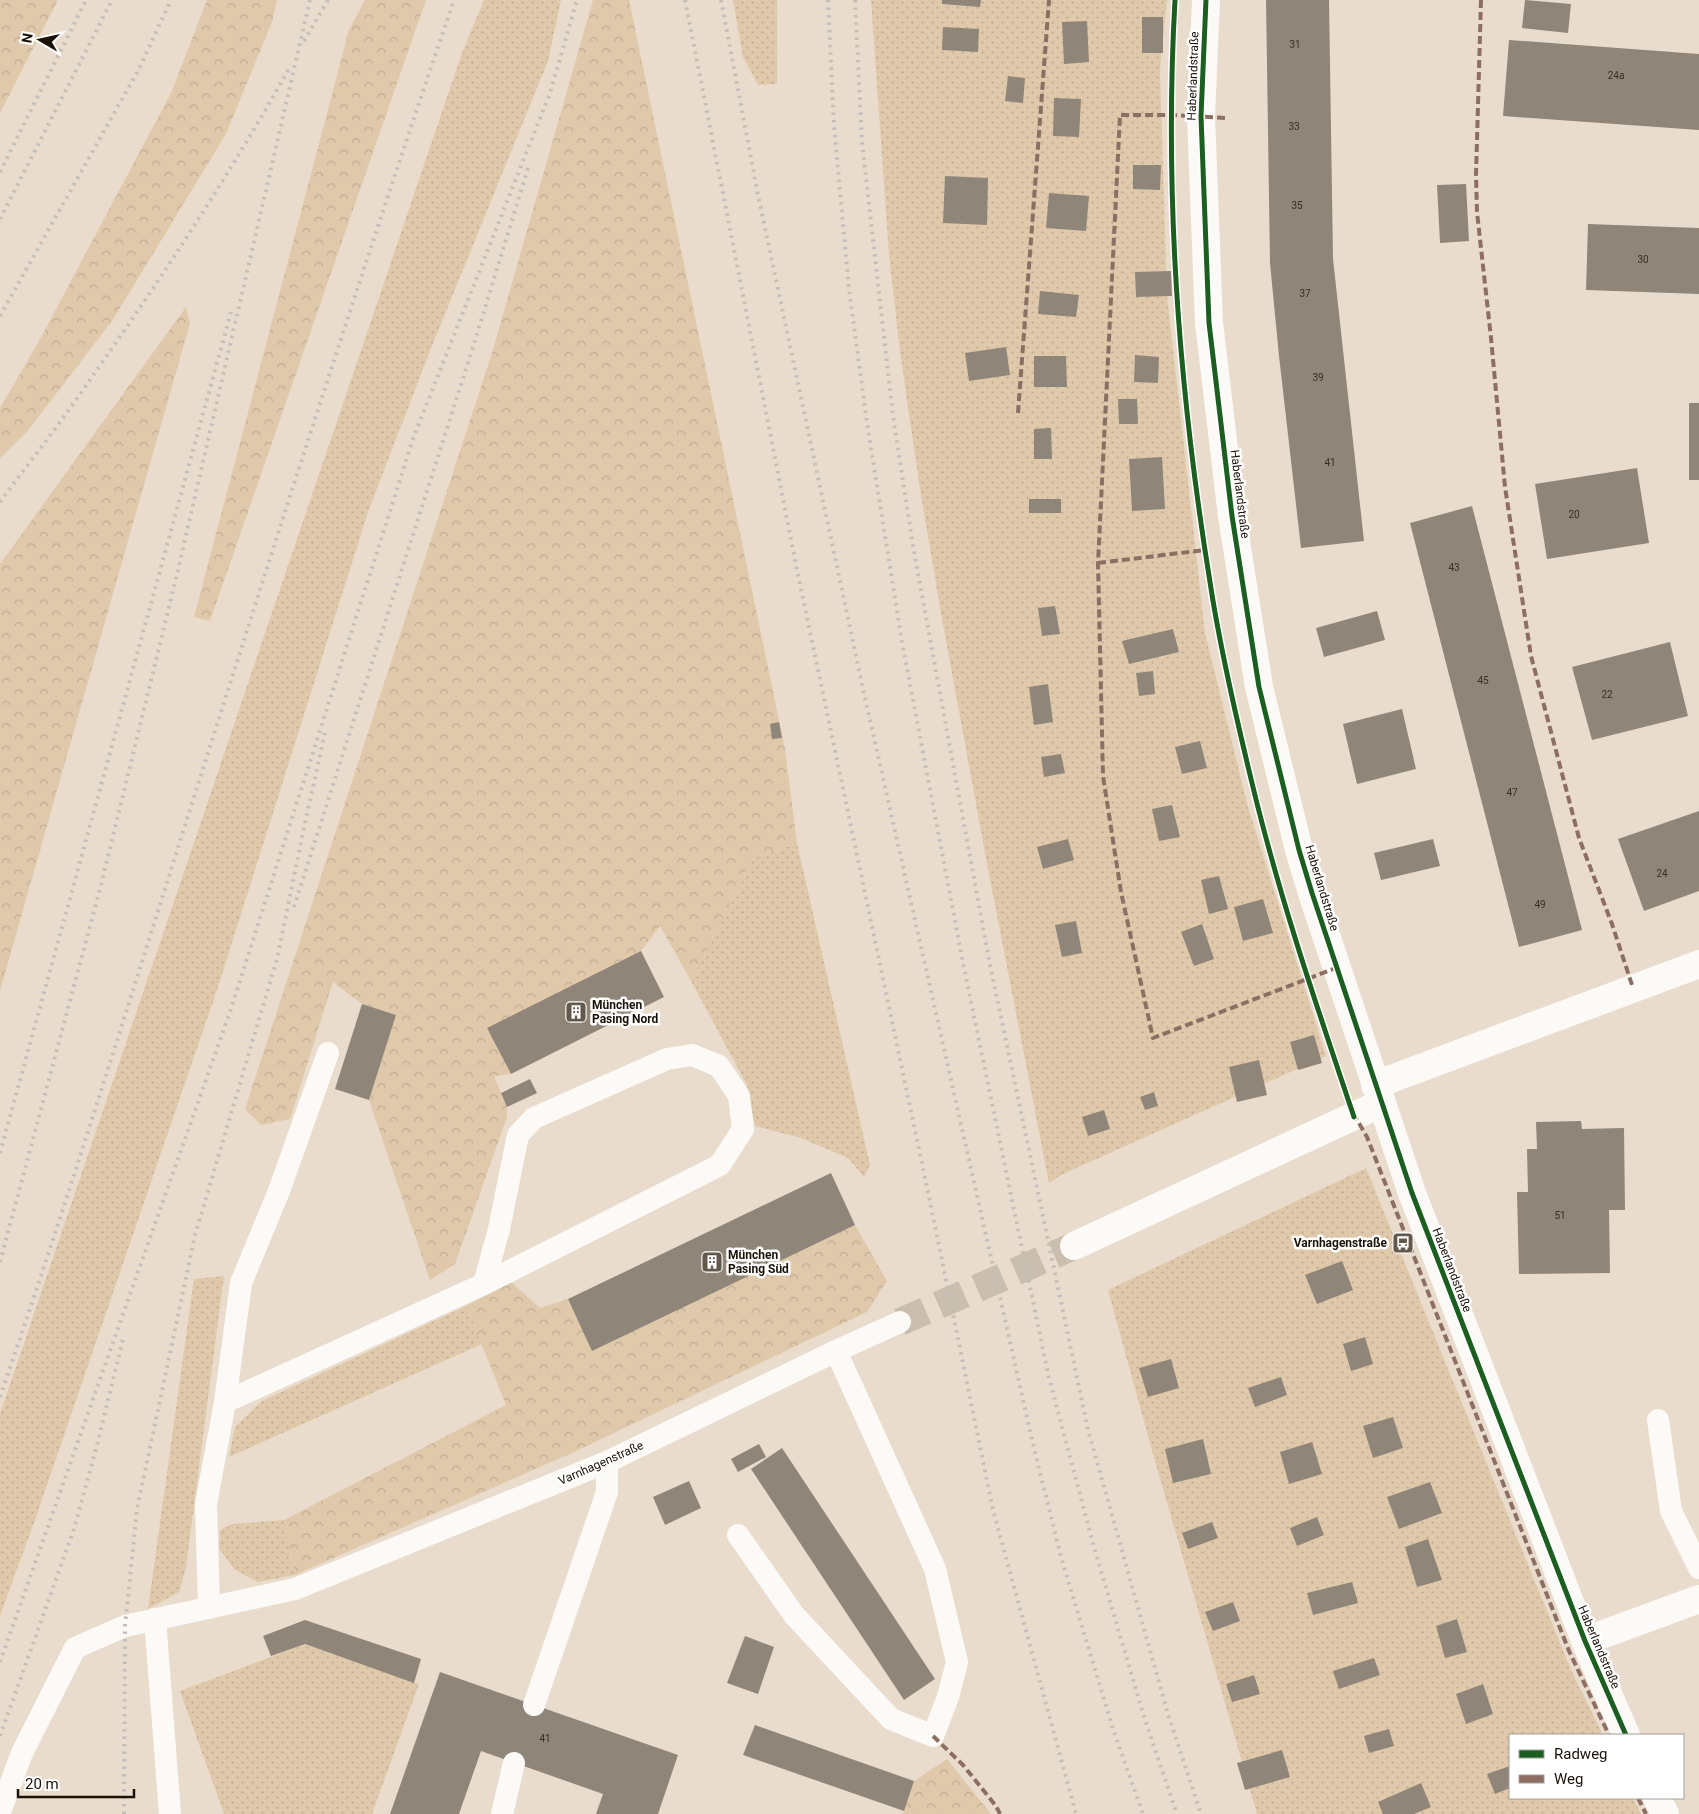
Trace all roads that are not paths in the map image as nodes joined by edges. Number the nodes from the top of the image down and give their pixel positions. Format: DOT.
graph roads {
  1 [pos="1206,0"];
  2 [pos="1699,964"];
  3 [pos="328,1053"];
  4 [pos="1378,1094"];
  5 [pos="1074,1246"];
  6 [pos="484,1284"];
  7 [pos="900,1322"];
  8 [pos="836,1350"];
  9 [pos="225,1402"];
  10 [pos="1658,1420"];
  11 [pos="607,1462"];
  12 [pos="738,1535"];
  13 [pos="1699,1568"];
  14 [pos="1699,1599"];
  15 [pos="208,1608"];
  16 [pos="155,1619"];
  17 [pos="1585,1642"];
  18 [pos="534,1705"];
  19 [pos="1626,1734"];
  20 [pos="514,1763"];
  21 [pos="1658,1799"];
  22 [pos="0,1812"];
  23 [pos="170,1814"];
  24 [pos="502,1814"];
  25 [pos="1665,1814"];
  1 -- 4 [label="street, Haberlandstraße"];
  2 -- 4 [label="street"];
  3 -- 9 [label="lane"];
  4 -- 5 [label="street"];
  4 -- 17 [label="street, Haberlandstraße"];
  6 -- 6 [label="lane"];
  6 -- 9 [label="lane"];
  7 -- 8 [label="lane, Varnhagenstraße"];
  8 -- 11 [label="lane, Varnhagenstraße"];
  8 -- 12 [label="lane"];
  9 -- 15 [label="lane"];
  10 -- 13 [label="lane"];
  11 -- 15 [label="lane, Varnhagenstraße"];
  11 -- 18 [label="lane"];
  14 -- 17 [label="street"];
  15 -- 16 [label="lane, Varnhagenstraße"];
  16 -- 22 [label="lane, Varnhagenstraße"];
  16 -- 23 [label="lane"];
  17 -- 19 [label="street, Haberlandstraße"];
  20 -- 24 [label="lane"];
  21 -- 25 [label="street"];
}
